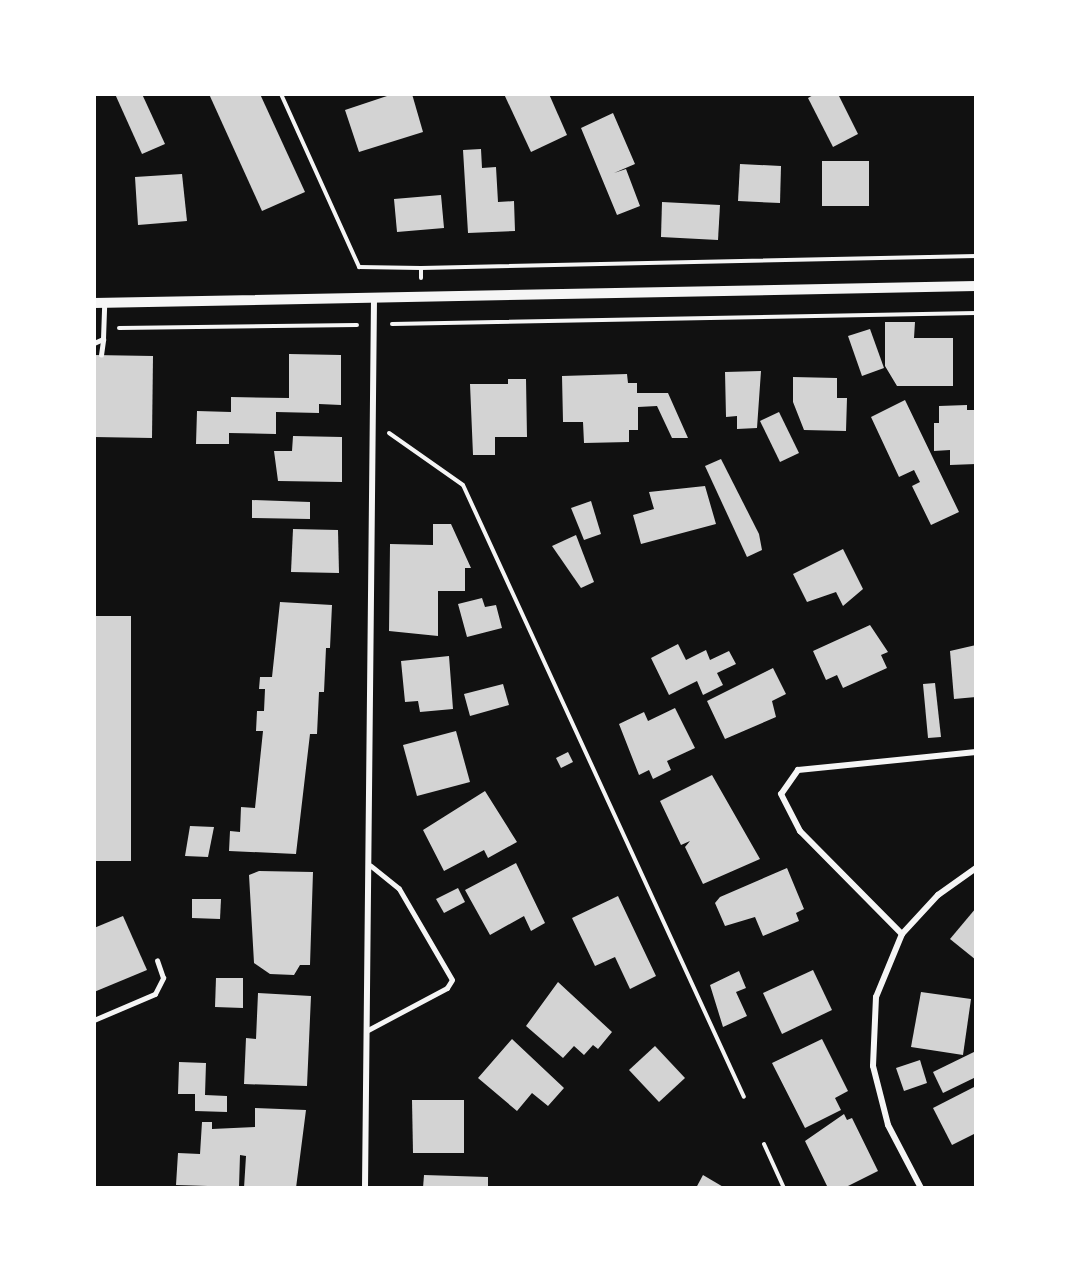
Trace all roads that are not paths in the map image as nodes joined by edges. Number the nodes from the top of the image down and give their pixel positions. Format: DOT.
graph roads {
  1 [pos="975,286"];
  2 [pos="374,300"];
  3 [pos="99,303"];
  4 [pos="103,339"];
  5 [pos="95,343"];
  6 [pos="101,355"];
  7 [pos="975,752"];
  8 [pos="371,866"];
  9 [pos="975,868"];
  10 [pos="902,934"];
  11 [pos="157,961"];
  12 [pos="94,1020"];
  13 [pos="368,1030"];
  14 [pos="365,1188"];
  15 [pos="921,1188"];
  1 -- 2 [label="street"];
  2 -- 3 [label="street"];
  2 -- 8 [label="street"];
  3 -- 4 [label="lane"];
  4 -- 5 [label="lane"];
  4 -- 6 [label="lane"];
  7 -- 10 [label="street"];
  8 -- 13 [label="street"];
  8 -- 13 [label="lane"];
  9 -- 10 [label="street"];
  10 -- 15 [label="street"];
  11 -- 12 [label="lane"];
  13 -- 14 [label="street"];
}
